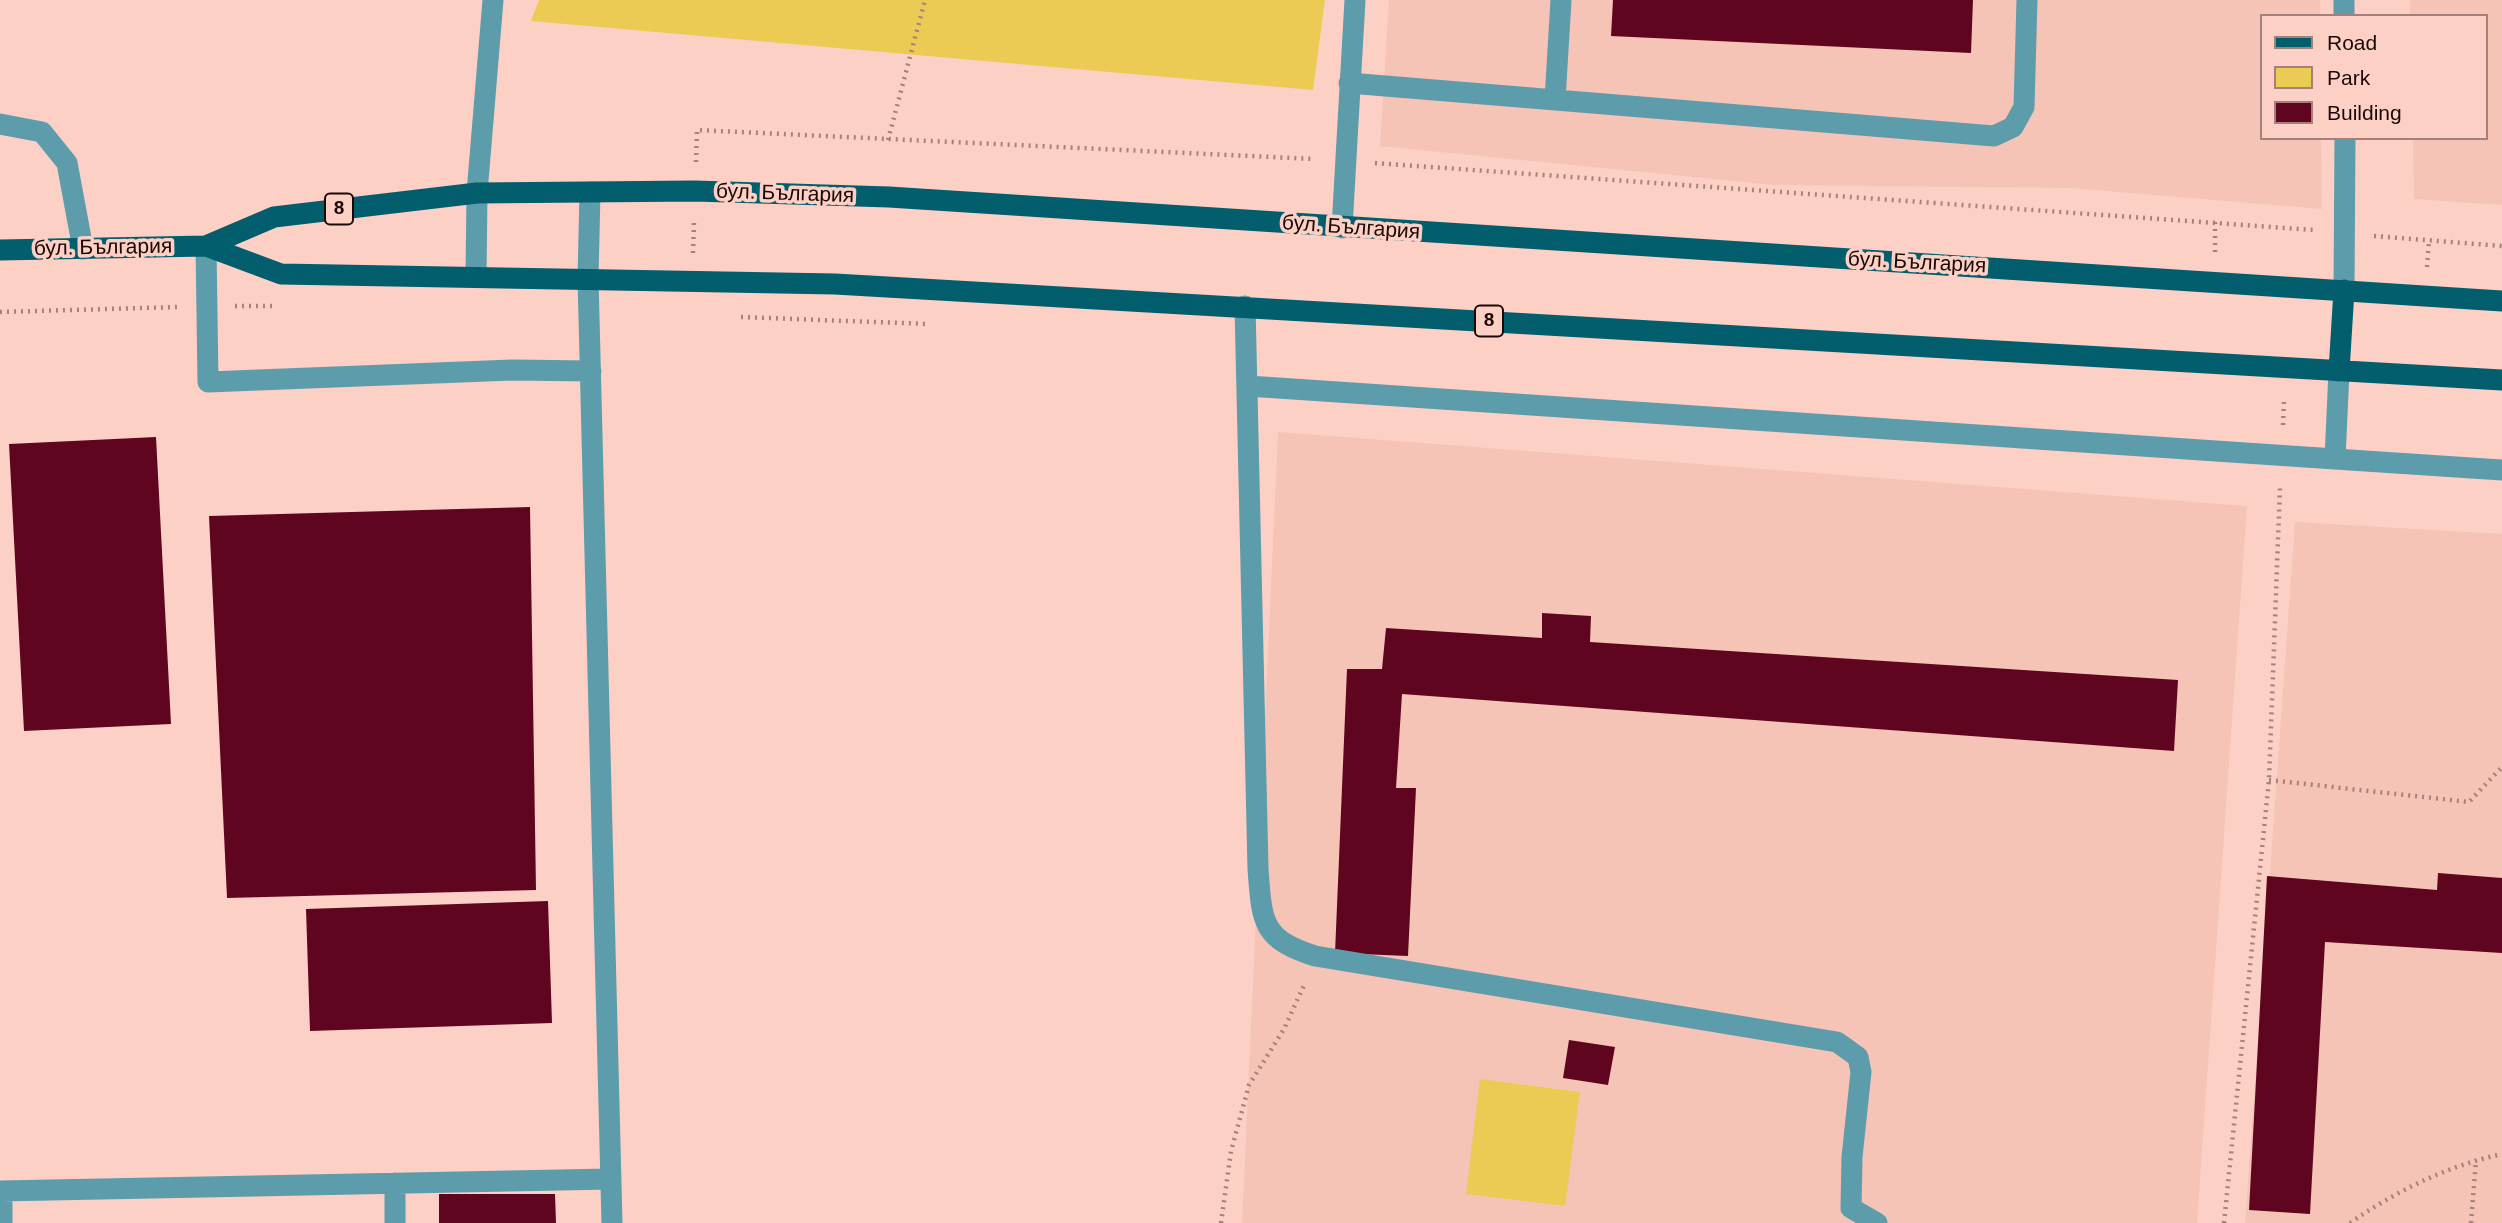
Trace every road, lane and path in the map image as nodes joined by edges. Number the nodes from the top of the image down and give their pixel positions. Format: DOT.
graph roads {
  1 [pos="493,0"];
  2 [pos="925,0"];
  3 [pos="1354,0"];
  4 [pos="1561,0"];
  5 [pos="2027,0"];
  6 [pos="1349,83"];
  7 [pos="1555,100"];
  8 [pos="0,124"];
  9 [pos="2345,140"];
  10 [pos="888,141"];
  11 [pos="590,192"];
  12 [pos="477,193"];
  13 [pos="1342,228"];
  14 [pos="206,246"];
  15 [pos="83,249"];
  16 [pos="0,250"];
  17 [pos="476,277"];
  18 [pos="589,278"];
  19 [pos="2344,290"];
  20 [pos="2502,301"];
  21 [pos="1245,306"];
  22 [pos="591,371"];
  23 [pos="2339,371"];
  24 [pos="2502,380"];
  25 [pos="1248,386"];
  26 [pos="2284,398"];
  27 [pos="2281,457"];
  28 [pos="2334,459"];
  29 [pos="2502,470"];
  30 [pos="2502,767"];
  31 [pos="2269,780"];
  32 [pos="1315,956"];
  33 [pos="2502,1154"];
  34 [pos="2476,1160"];
  35 [pos="611,1179"];
  36 [pos="395,1183"];
  37 [pos="1,1191"];
  38 [pos="2,1223"];
  39 [pos="395,1223"];
  40 [pos="612,1223"];
  41 [pos="1220,1223"];
  42 [pos="1877,1223"];
  43 [pos="2224,1223"];
  44 [pos="2350,1223"];
  45 [pos="2471,1223"];
  1 -- 12 [label="street"];
  2 -- 10 [label="path"];
  3 -- 6 [label="street"];
  4 -- 7 [label="street"];
  5 -- 7 [label="street"];
  6 -- 7 [label="street"];
  6 -- 13 [label="street"];
  8 -- 15 [label="street"];
  9 -- 19 [label="street"];
  11 -- 12 [label="main road, бул. България / 8"];
  11 -- 13 [label="main road, бул. България / 8"];
  11 -- 18 [label="street"];
  12 -- 14 [label="main road, бул. България / 8"];
  12 -- 17 [label="street"];
  13 -- 19 [label="main road, бул. България / 8"];
  14 -- 15 [label="main road, бул. България / 8"];
  14 -- 17 [label="main road, бул. България / 8"];
  14 -- 22 [label="street"];
  15 -- 16 [label="main road, бул. България / 8"];
  17 -- 18 [label="main road, бул. България / 8"];
  18 -- 21 [label="main road, бул. България / 8"];
  18 -- 22 [label="street"];
  19 -- 20 [label="main road, бул. България / 8"];
  19 -- 23 [label="main road"];
  21 -- 23 [label="main road, бул. България / 8"];
  21 -- 25 [label="street"];
  22 -- 35 [label="street"];
  23 -- 24 [label="main road, бул. България / 8"];
  23 -- 28 [label="street"];
  25 -- 27 [label="street"];
  25 -- 32 [label="street"];
  26 -- 27 [label="path"];
  27 -- 28 [label="street"];
  27 -- 31 [label="path"];
  28 -- 29 [label="street"];
  30 -- 31 [label="path"];
  31 -- 43 [label="path"];
  32 -- 41 [label="path"];
  32 -- 42 [label="street"];
  33 -- 34 [label="path"];
  34 -- 44 [label="path"];
  34 -- 45 [label="path"];
  35 -- 36 [label="street"];
  35 -- 40 [label="street"];
  36 -- 37 [label="street"];
  36 -- 39 [label="street"];
  37 -- 38 [label="street"];
}
